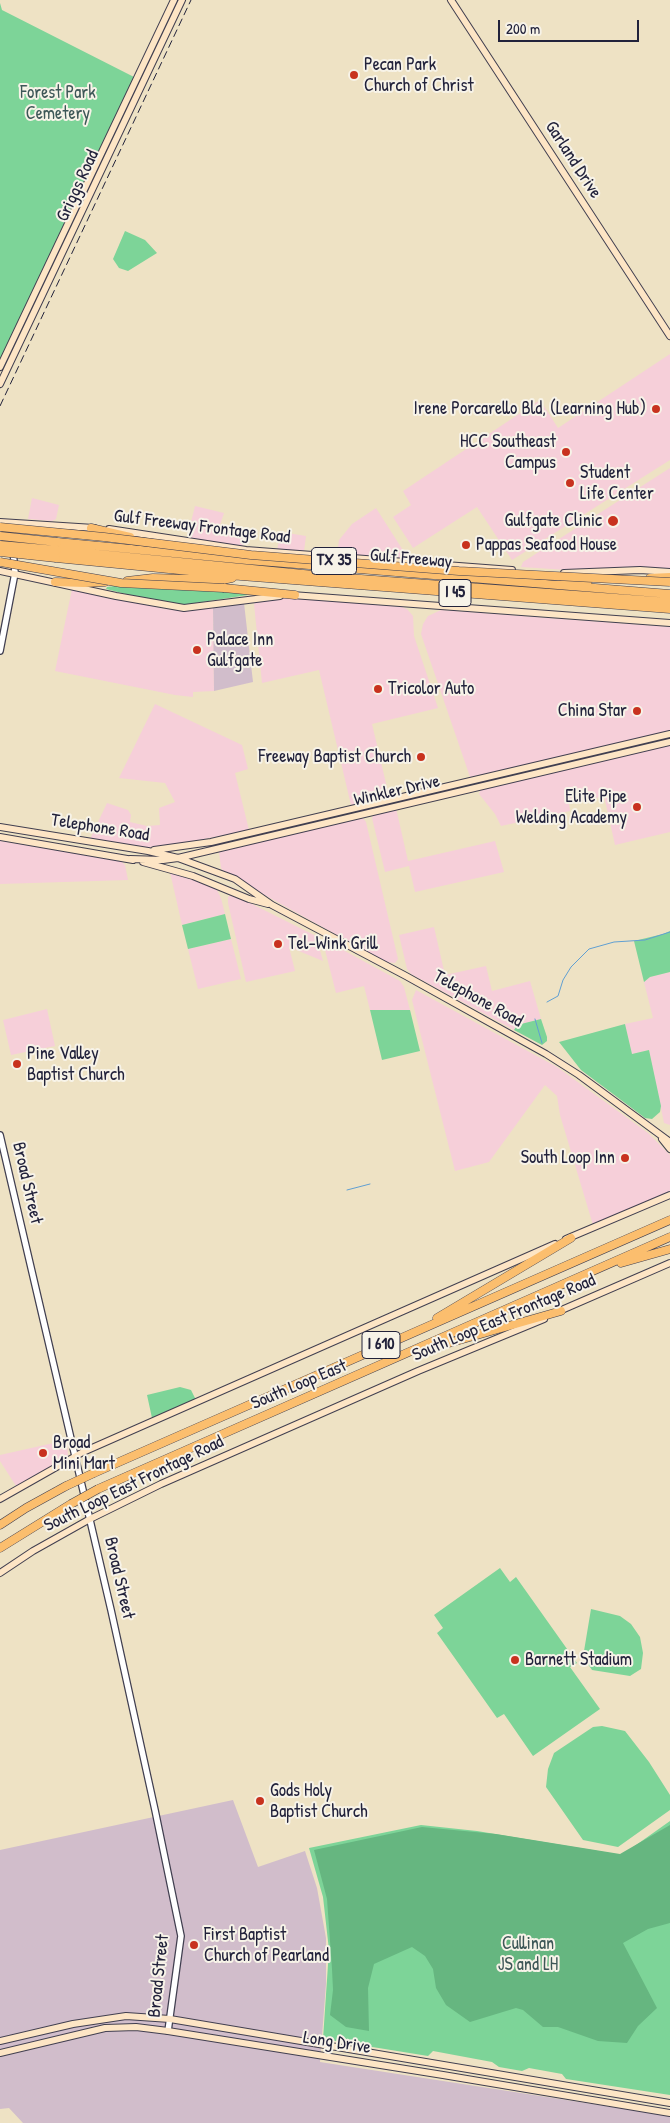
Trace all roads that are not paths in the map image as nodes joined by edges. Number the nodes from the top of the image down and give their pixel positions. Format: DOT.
graph roads {
  1 [pos="174,0"];
  2 [pos="182,0"];
  3 [pos="451,0"];
  4 [pos="116,132"];
  5 [pos="670,336"];
  6 [pos="0,367"];
  7 [pos="0,384"];
  8 [pos="0,522"];
  9 [pos="10,523"];
  10 [pos="0,527"];
  11 [pos="90,528"];
  12 [pos="0,536"];
  13 [pos="0,545"];
  14 [pos="57,550"];
  15 [pos="0,552"];
  16 [pos="184,554"];
  17 [pos="0,562"];
  18 [pos="0,571"];
  19 [pos="670,572"];
  20 [pos="15,574"];
  21 [pos="241,576"];
  22 [pos="670,577"];
  23 [pos="55,582"];
  24 [pos="670,582"];
  25 [pos="555,586"];
  26 [pos="670,594"];
  27 [pos="294,595"];
  28 [pos="670,602"];
  29 [pos="670,609"];
  30 [pos="670,623"];
  31 [pos="0,651"];
  32 [pos="669,735"];
  33 [pos="670,742"];
  34 [pos="611,748"];
  35 [pos="648,748"];
  36 [pos="612,756"];
  37 [pos="551,762"];
  38 [pos="552,770"];
  39 [pos="310,818"];
  40 [pos="312,826"];
  41 [pos="0,827"];
  42 [pos="261,830"];
  43 [pos="0,836"];
  44 [pos="263,838"];
  45 [pos="211,842"];
  46 [pos="213,850"];
  47 [pos="148,851"];
  48 [pos="178,858"];
  49 [pos="130,859"];
  50 [pos="272,905"];
  51 [pos="0,1135"];
  52 [pos="660,1136"];
  53 [pos="670,1142"];
  54 [pos="670,1149"];
  55 [pos="670,1195"];
  56 [pos="670,1220"];
  57 [pos="670,1237"];
  58 [pos="570,1238"];
  59 [pos="670,1249"];
  60 [pos="670,1263"];
  61 [pos="593,1272"];
  62 [pos="561,1311"];
  63 [pos="420,1329"];
  64 [pos="400,1358"];
  65 [pos="75,1455"];
  66 [pos="0,1499"];
  67 [pos="90,1519"];
  68 [pos="0,1525"];
  69 [pos="0,1548"];
  70 [pos="0,1573"];
  71 [pos="170,2019"];
  72 [pos="218,2027"];
  73 [pos="168,2031"];
  74 [pos="215,2038"];
  75 [pos="0,2041"];
  76 [pos="324,2045"];
  77 [pos="0,2053"];
  78 [pos="383,2055"];
  79 [pos="323,2056"];
  80 [pos="381,2065"];
  81 [pos="448,2066"];
  82 [pos="446,2075"];
  83 [pos="507,2075"];
  84 [pos="505,2085"];
  85 [pos="570,2085"];
  86 [pos="569,2096"];
  87 [pos="626,2096"];
  88 [pos="670,2103"];
  89 [pos="624,2105"];
  90 [pos="670,2113"];
  1 -- 4 [label="main road, Griggs Road"];
  2 -- 4 [label="main road, Griggs Road"];
  3 -- 5 [label="main road, Garland Drive"];
  4 -- 6 [label="main road, Griggs Road"];
  4 -- 7 [label="main road, Griggs Road"];
  8 -- 9 [label="main road, Gulf Freeway Frontage Road"];
  9 -- 11 [label="main road, Gulf Freeway Frontage Road"];
  9 -- 20 [label="street"];
  10 -- 24 [label="highway, TX 35, bridge"];
  11 -- 16 [label="highway"];
  11 -- 19 [label="main road, Gulf Freeway Frontage Road"];
  12 -- 14 [label="highway, Gulf Freeway / I 45, bridge"];
  13 -- 14 [label="highway, Gulf Freeway, bridge"];
  14 -- 15 [label="highway, Gulf Freeway / I 45, bridge"];
  14 -- 16 [label="highway, Gulf Freeway / I 45"];
  14 -- 21 [label="highway, Gulf Freeway / I 45"];
  14 -- 28 [label="highway, Gulf Freeway / I 45"];
  16 -- 25 [label="highway, Gulf Freeway / I 45"];
  17 -- 27 [label="highway, bridge"];
  18 -- 20 [label="main road"];
  20 -- 23 [label="main road"];
  20 -- 31 [label="street"];
  21 -- 23 [label="highway"];
  21 -- 29 [label="highway, Gulf Freeway / I 45"];
  22 -- 25 [label="highway"];
  23 -- 27 [label="main road"];
  25 -- 26 [label="highway, Gulf Freeway / I 45"];
  27 -- 30 [label="main road"];
  32 -- 34 [label="main road, Winkler Drive"];
  32 -- 35 [label="main road"];
  33 -- 35 [label="main road, Winkler Drive"];
  34 -- 36 [label="main road"];
  34 -- 37 [label="main road, Winkler Drive"];
  35 -- 36 [label="main road, Winkler Drive"];
  36 -- 38 [label="main road, Winkler Drive"];
  37 -- 38 [label="main road"];
  37 -- 39 [label="main road, Winkler Drive"];
  38 -- 40 [label="main road, Winkler Drive"];
  39 -- 40 [label="main road"];
  39 -- 42 [label="main road, Winkler Drive"];
  40 -- 44 [label="main road, Winkler Drive"];
  41 -- 47 [label="main road, Telephone Road"];
  42 -- 44 [label="main road"];
  42 -- 45 [label="main road, Winkler Drive"];
  43 -- 49 [label="main road, Telephone Road"];
  44 -- 46 [label="main road, Winkler Drive"];
  45 -- 46 [label="main road"];
  45 -- 47 [label="main road, Winkler Drive"];
  46 -- 48 [label="main road, Winkler Drive"];
  47 -- 48 [label="main road, Telephone Road"];
  48 -- 49 [label="main road, Winkler Drive"];
  48 -- 50 [label="main road, Telephone Road"];
  49 -- 50 [label="main road, Telephone Road"];
  50 -- 52 [label="main road, Telephone Road"];
  51 -- 65 [label="street, Broad Street"];
  52 -- 53 [label="main road, Telephone Road"];
  52 -- 54 [label="main road, Telephone Road"];
  55 -- 58 [label="main road"];
  56 -- 63 [label="highway, South Loop East / I 610"];
  57 -- 61 [label="highway, South Loop East / I 610"];
  58 -- 63 [label="highway"];
  58 -- 65 [label="main road"];
  59 -- 61 [label="highway"];
  60 -- 62 [label="main road, South Loop East Frontage Road"];
  61 -- 64 [label="highway, South Loop East / I 610"];
  62 -- 64 [label="highway"];
  62 -- 67 [label="main road, South Loop East Frontage Road"];
  63 -- 68 [label="highway, South Loop East / I 610, bridge"];
  64 -- 69 [label="highway, South Loop East / I 610, bridge"];
  65 -- 66 [label="main road"];
  65 -- 67 [label="street, Broad Street"];
  67 -- 70 [label="main road, South Loop East Frontage Road"];
  67 -- 71 [label="street, Broad Street"];
  71 -- 72 [label="main road, Long Drive"];
  71 -- 73 [label="street, Broad Street"];
  71 -- 75 [label="main road, Long Drive"];
  72 -- 74 [label="main road"];
  72 -- 76 [label="main road, Long Drive"];
  73 -- 74 [label="main road, Long Drive"];
  73 -- 77 [label="main road, Long Drive"];
  74 -- 79 [label="main road, Long Drive"];
  76 -- 78 [label="main road, Long Drive"];
  76 -- 79 [label="main road"];
  78 -- 80 [label="main road"];
  78 -- 81 [label="main road, Long Drive"];
  79 -- 80 [label="main road, Long Drive"];
  80 -- 82 [label="main road, Long Drive"];
  81 -- 82 [label="main road"];
  81 -- 83 [label="main road, Long Drive"];
  82 -- 84 [label="main road, Long Drive"];
  83 -- 84 [label="main road"];
  83 -- 85 [label="main road, Long Drive"];
  84 -- 86 [label="main road, Long Drive"];
  85 -- 86 [label="main road"];
  85 -- 87 [label="main road, Long Drive"];
  86 -- 89 [label="main road, Long Drive"];
  87 -- 88 [label="main road, Long Drive"];
  87 -- 89 [label="main road"];
  89 -- 90 [label="main road, Long Drive"];
}
